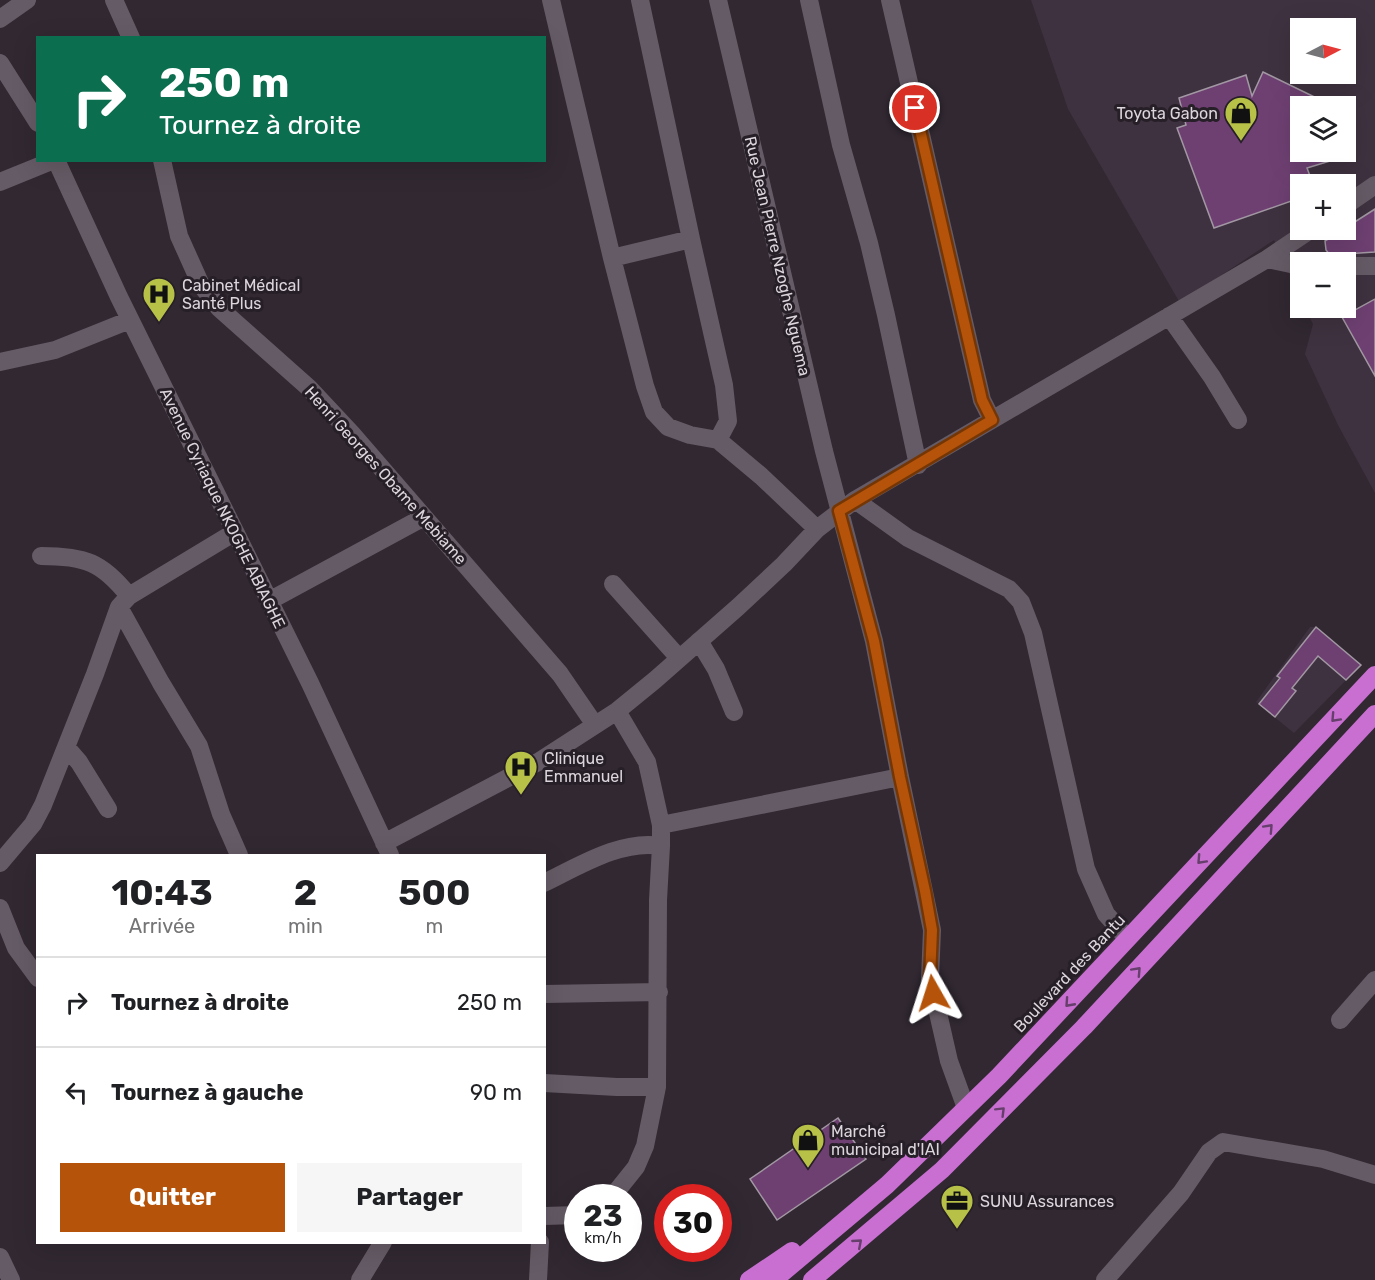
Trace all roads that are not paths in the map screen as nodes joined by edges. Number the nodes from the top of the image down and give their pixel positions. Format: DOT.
graph roads {
  1 [pos="27,0"];
  2 [pos="114,0"];
  3 [pos="550,0"];
  4 [pos="640,0"];
  5 [pos="718,0"];
  6 [pos="809,0"];
  7 [pos="890,0"];
  8 [pos="0,19"];
  9 [pos="130,36"];
  10 [pos="0,63"];
  11 [pos="36,120"];
  12 [pos="50,162"];
  13 [pos="56,162"];
  14 [pos="162,162"];
  15 [pos="0,182"];
  16 [pos="1375,184"];
  17 [pos="1356,198"];
  18 [pos="691,239"];
  19 [pos="1295,240"];
  20 [pos="612,258"];
  21 [pos="1267,259"];
  22 [pos="1290,264"];
  23 [pos="1356,266"];
  24 [pos="1375,266"];
  25 [pos="1169,316"];
  26 [pos="130,320"];
  27 [pos="0,362"];
  28 [pos="992,420"];
  29 [pos="1238,420"];
  30 [pos="718,440"];
  31 [pos="918,465"];
  32 [pos="855,500"];
  33 [pos="839,511"];
  34 [pos="424,517"];
  35 [pos="817,529"];
  36 [pos="235,532"];
  37 [pos="41,556"];
  38 [pos="613,584"];
  39 [pos="269,601"];
  40 [pos="124,602"];
  41 [pos="699,641"];
  42 [pos="679,658"];
  43 [pos="1375,675"];
  44 [pos="617,711"];
  45 [pos="734,712"];
  46 [pos="1375,714"];
  47 [pos="595,725"];
  48 [pos="66,747"];
  49 [pos="900,777"];
  50 [pos="108,809"];
  51 [pos="661,825"];
  52 [pos="661,846"];
  53 [pos="387,849"];
  54 [pos="239,854"];
  55 [pos="0,863"];
  56 [pos="546,882"];
  57 [pos="0,908"];
  58 [pos="1127,938"];
  59 [pos="36,975"];
  60 [pos="1375,980"];
  61 [pos="659,993"];
  62 [pos="546,994"];
  63 [pos="1340,1020"];
  64 [pos="546,1083"];
  65 [pos="657,1087"];
  66 [pos="966,1108"];
  67 [pos="1375,1175"];
  68 [pos="622,1184"];
  69 [pos="887,1185"];
  70 [pos="564,1215"];
  71 [pos="546,1216"];
  72 [pos="381,1244"];
  73 [pos="540,1244"];
  74 [pos="0,1257"];
  75 [pos="11,1280"];
  76 [pos="360,1280"];
  77 [pos="538,1280"];
  78 [pos="749,1280"];
  79 [pos="774,1280"];
  80 [pos="812,1280"];
  81 [pos="1105,1280"];
  1 -- 8 [label="street"];
  2 -- 9 [label="street"];
  3 -- 20 [label="street"];
  4 -- 18 [label="street"];
  5 -- 33 [label="street, Rue Jean Pierre Nzoghe Nguema"];
  6 -- 31 [label="street"];
  7 -- 28 [label="street"];
  10 -- 11 [label="street"];
  12 -- 15 [label="street"];
  13 -- 26 [label="street, Avenue Cyriaque NKOGHE ABIAGHE"];
  14 -- 34 [label="street, Henri Georges Obame Mebiame"];
  16 -- 17 [label="street"];
  18 -- 20 [label="street"];
  18 -- 30 [label="street"];
  19 -- 21 [label="street"];
  20 -- 30 [label="street"];
  21 -- 22 [label="street"];
  21 -- 25 [label="street"];
  23 -- 24 [label="street"];
  25 -- 28 [label="street"];
  25 -- 29 [label="street"];
  26 -- 27 [label="street"];
  26 -- 36 [label="street, Avenue Cyriaque NKOGHE ABIAGHE"];
  28 -- 31 [label="street"];
  30 -- 35 [label="street"];
  31 -- 32 [label="street"];
  32 -- 33 [label="street"];
  32 -- 58 [label="street"];
  33 -- 35 [label="street"];
  33 -- 49 [label="street, Rue Jean Pierre Nzoghe Nguema"];
  34 -- 39 [label="street"];
  34 -- 47 [label="street, Henri Georges Obame Mebiame"];
  35 -- 41 [label="street"];
  36 -- 39 [label="street, Avenue Cyriaque NKOGHE ABIAGHE"];
  36 -- 40 [label="street"];
  37 -- 40 [label="street"];
  38 -- 42 [label="street"];
  39 -- 53 [label="street, Avenue Cyriaque NKOGHE ABIAGHE"];
  40 -- 48 [label="street"];
  40 -- 54 [label="street"];
  41 -- 42 [label="street"];
  41 -- 45 [label="street"];
  42 -- 44 [label="street"];
  43 -- 58 [label="highway, Boulevard des Bantu, one-way"];
  44 -- 47 [label="street"];
  44 -- 51 [label="street"];
  80 -- 46 [label="highway, one-way"];
  47 -- 53 [label="street"];
  48 -- 50 [label="street"];
  48 -- 55 [label="street"];
  49 -- 51 [label="street"];
  49 -- 66 [label="street, Rue Jean Pierre Nzoghe Nguema"];
  51 -- 52 [label="street"];
  52 -- 56 [label="street"];
  52 -- 61 [label="street"];
  57 -- 59 [label="street"];
  58 -- 66 [label="highway, Boulevard des Bantu, one-way"];
  60 -- 63 [label="street"];
  61 -- 62 [label="street"];
  61 -- 65 [label="street"];
  64 -- 65 [label="street"];
  65 -- 68 [label="street"];
  66 -- 69 [label="highway, Boulevard des Bantu"];
  67 -- 81 [label="street"];
  69 -- 78 [label="highway"];
  69 -- 79 [label="highway, Boulevard des Bantu"];
  70 -- 71 [label="street"];
  72 -- 76 [label="street"];
  73 -- 77 [label="street"];
  74 -- 75 [label="street"];
}
